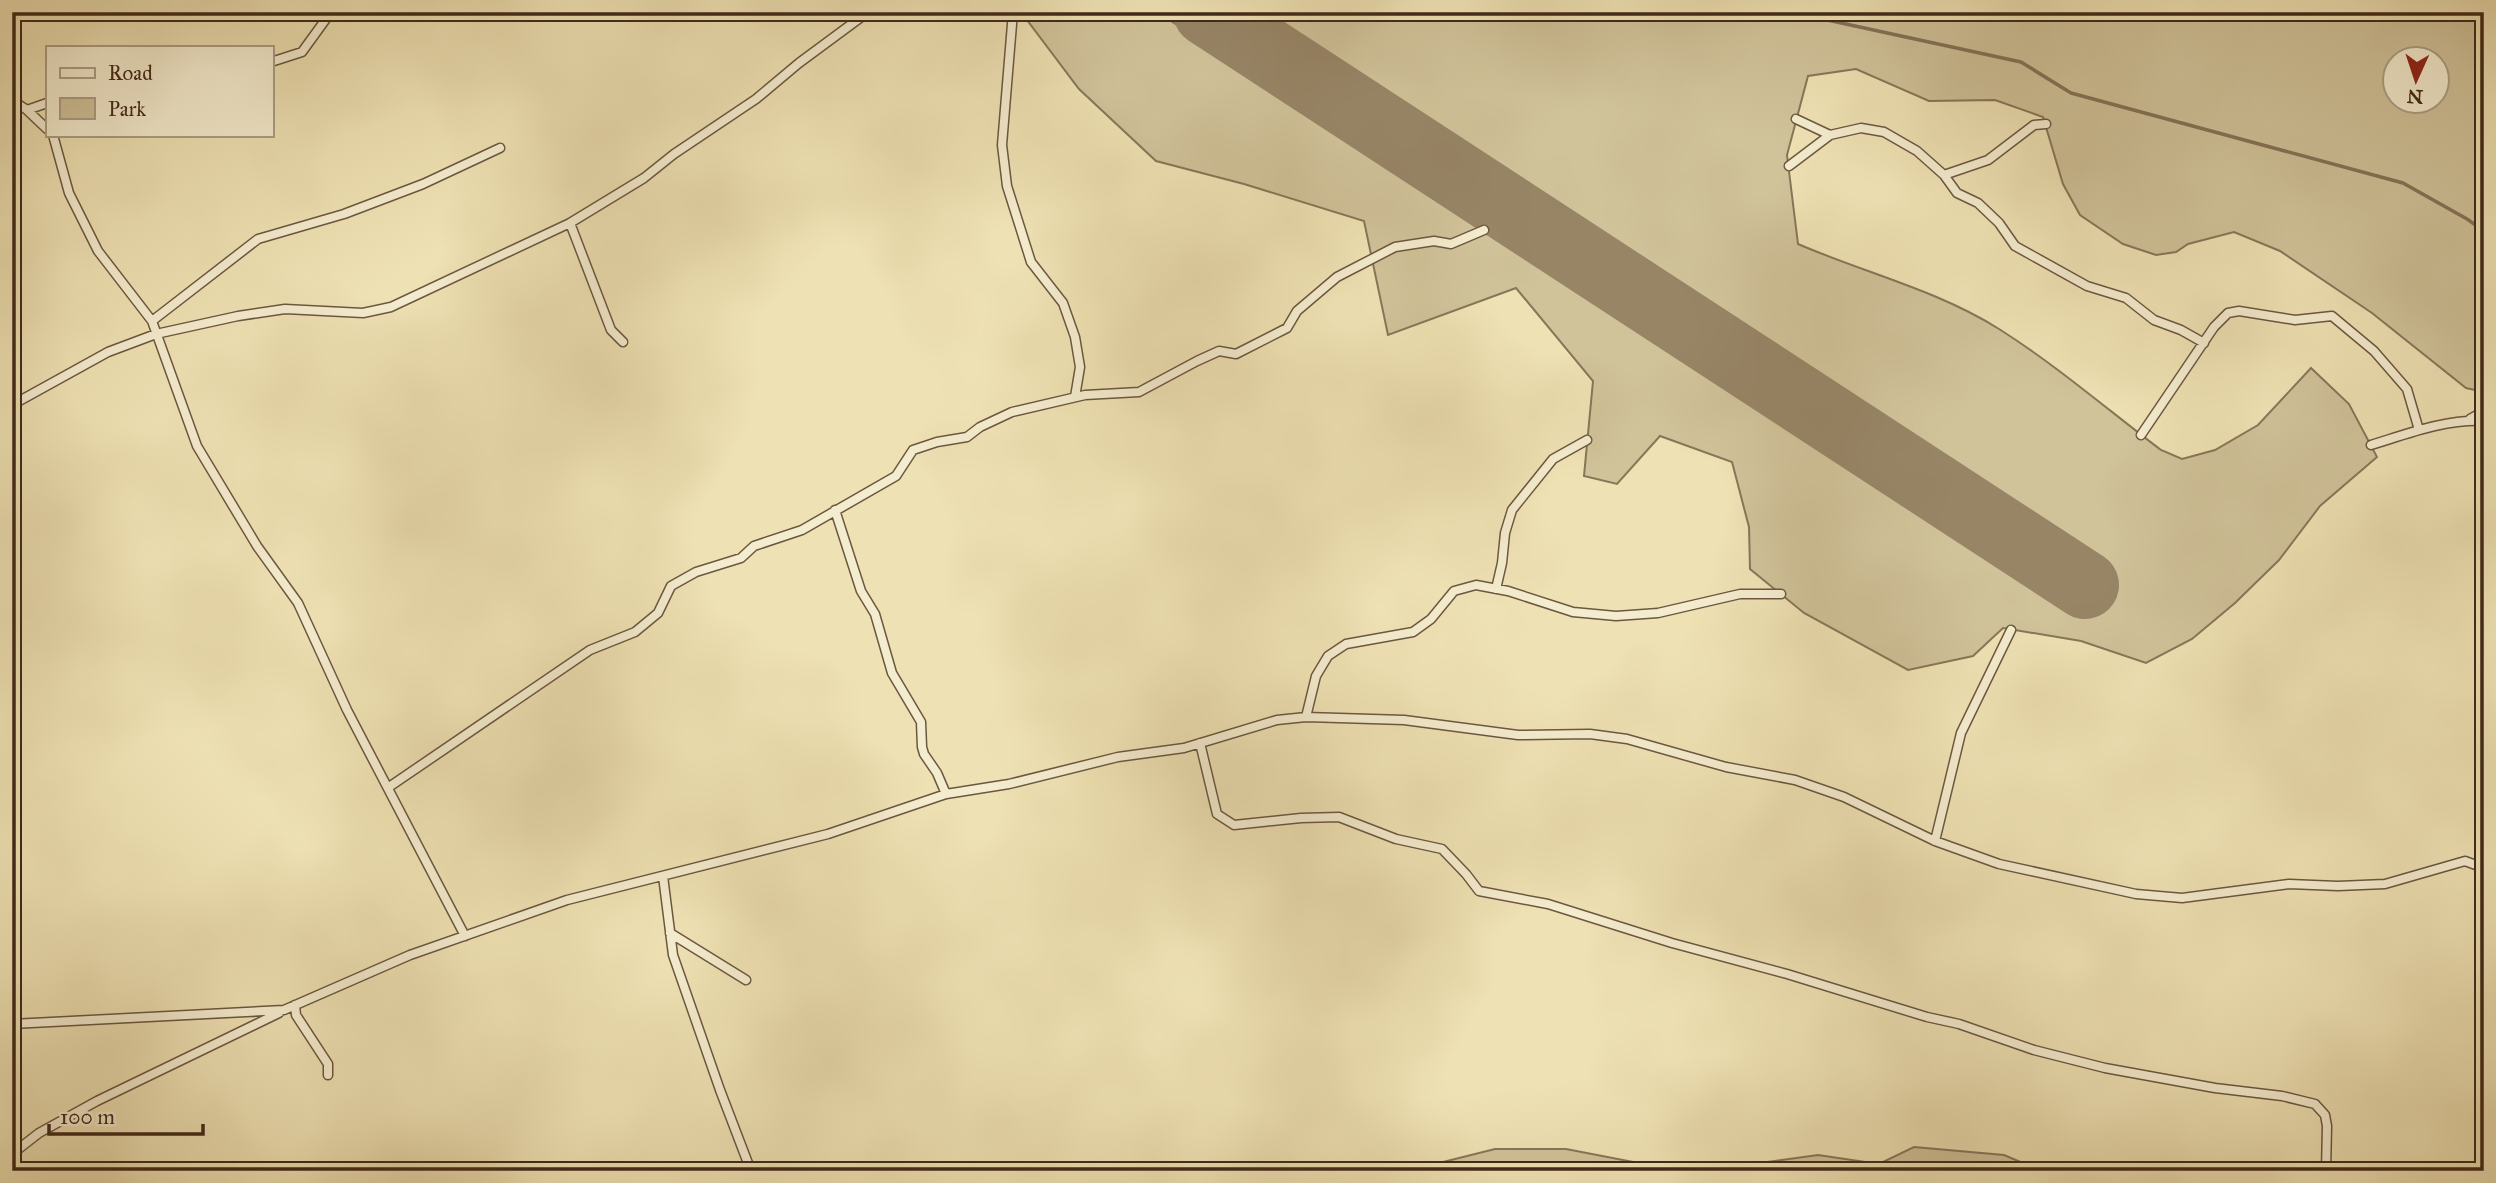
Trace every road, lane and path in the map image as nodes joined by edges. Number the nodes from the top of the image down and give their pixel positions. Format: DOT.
graph roads {
  1 [pos="331,12"];
  2 [pos="868,12"];
  3 [pos="1013,12"];
  4 [pos="273,61"];
  5 [pos="12,100"];
  6 [pos="46,103"];
  7 [pos="27,110"];
  8 [pos="1796,119"];
  9 [pos="2046,124"];
  10 [pos="46,128"];
  11 [pos="1830,135"];
  12 [pos="53,136"];
  13 [pos="500,148"];
  14 [pos="1788,166"];
  15 [pos="1944,175"];
  16 [pos="570,223"];
  17 [pos="1484,230"];
  18 [pos="152,321"];
  19 [pos="156,334"];
  20 [pos="623,342"];
  21 [pos="2204,343"];
  22 [pos="1075,397"];
  23 [pos="12,405"];
  24 [pos="2484,411"];
  25 [pos="2467,420"];
  26 [pos="2484,421"];
  27 [pos="2419,430"];
  28 [pos="2141,435"];
  29 [pos="1587,440"];
  30 [pos="2371,445"];
  31 [pos="835,510"];
  32 [pos="1496,589"];
  33 [pos="1781,594"];
  34 [pos="2011,630"];
  35 [pos="1307,717"];
  36 [pos="1200,743"];
  37 [pos="388,787"];
  38 [pos="946,794"];
  39 [pos="2484,829"];
  40 [pos="1935,841"];
  41 [pos="2482,856"];
  42 [pos="2465,861"];
  43 [pos="2484,868"];
  44 [pos="663,876"];
  45 [pos="670,933"];
  46 [pos="465,936"];
  47 [pos="746,980"];
  48 [pos="295,1005"];
  49 [pos="284,1010"];
  50 [pos="12,1024"];
  51 [pos="328,1075"];
  52 [pos="12,1154"];
  53 [pos="751,1171"];
  54 [pos="2326,1171"];
  1 -- 4 [label="street"];
  2 -- 16 [label="street"];
  3 -- 22 [label="street"];
  5 -- 7 [label="street"];
  6 -- 7 [label="street"];
  7 -- 10 [label="street"];
  8 -- 11 [label="street"];
  9 -- 15 [label="street"];
  11 -- 14 [label="street"];
  11 -- 15 [label="street"];
  12 -- 18 [label="street"];
  13 -- 18 [label="street"];
  15 -- 21 [label="street"];
  16 -- 19 [label="street"];
  16 -- 20 [label="street"];
  17 -- 22 [label="street"];
  18 -- 19 [label="street"];
  19 -- 23 [label="street"];
  19 -- 37 [label="street"];
  21 -- 27 [label="street"];
  21 -- 28 [label="street"];
  22 -- 31 [label="street"];
  24 -- 25 [label="street"];
  25 -- 26 [label="street"];
  25 -- 27 [label="street"];
  27 -- 30 [label="street"];
  29 -- 32 [label="street"];
  31 -- 37 [label="street"];
  31 -- 38 [label="street"];
  32 -- 33 [label="street"];
  32 -- 35 [label="street"];
  34 -- 40 [label="street"];
  35 -- 36 [label="street"];
  35 -- 40 [label="street"];
  36 -- 38 [label="street"];
  36 -- 54 [label="street"];
  37 -- 46 [label="street"];
  38 -- 44 [label="street"];
  39 -- 41 [label="street"];
  40 -- 42 [label="street"];
  41 -- 42 [label="street"];
  42 -- 43 [label="street"];
  44 -- 45 [label="street"];
  44 -- 46 [label="street"];
  45 -- 47 [label="street"];
  45 -- 53 [label="street"];
  46 -- 48 [label="street"];
  48 -- 49 [label="street"];
  48 -- 51 [label="street"];
  49 -- 50 [label="street"];
  49 -- 52 [label="street"];
}
